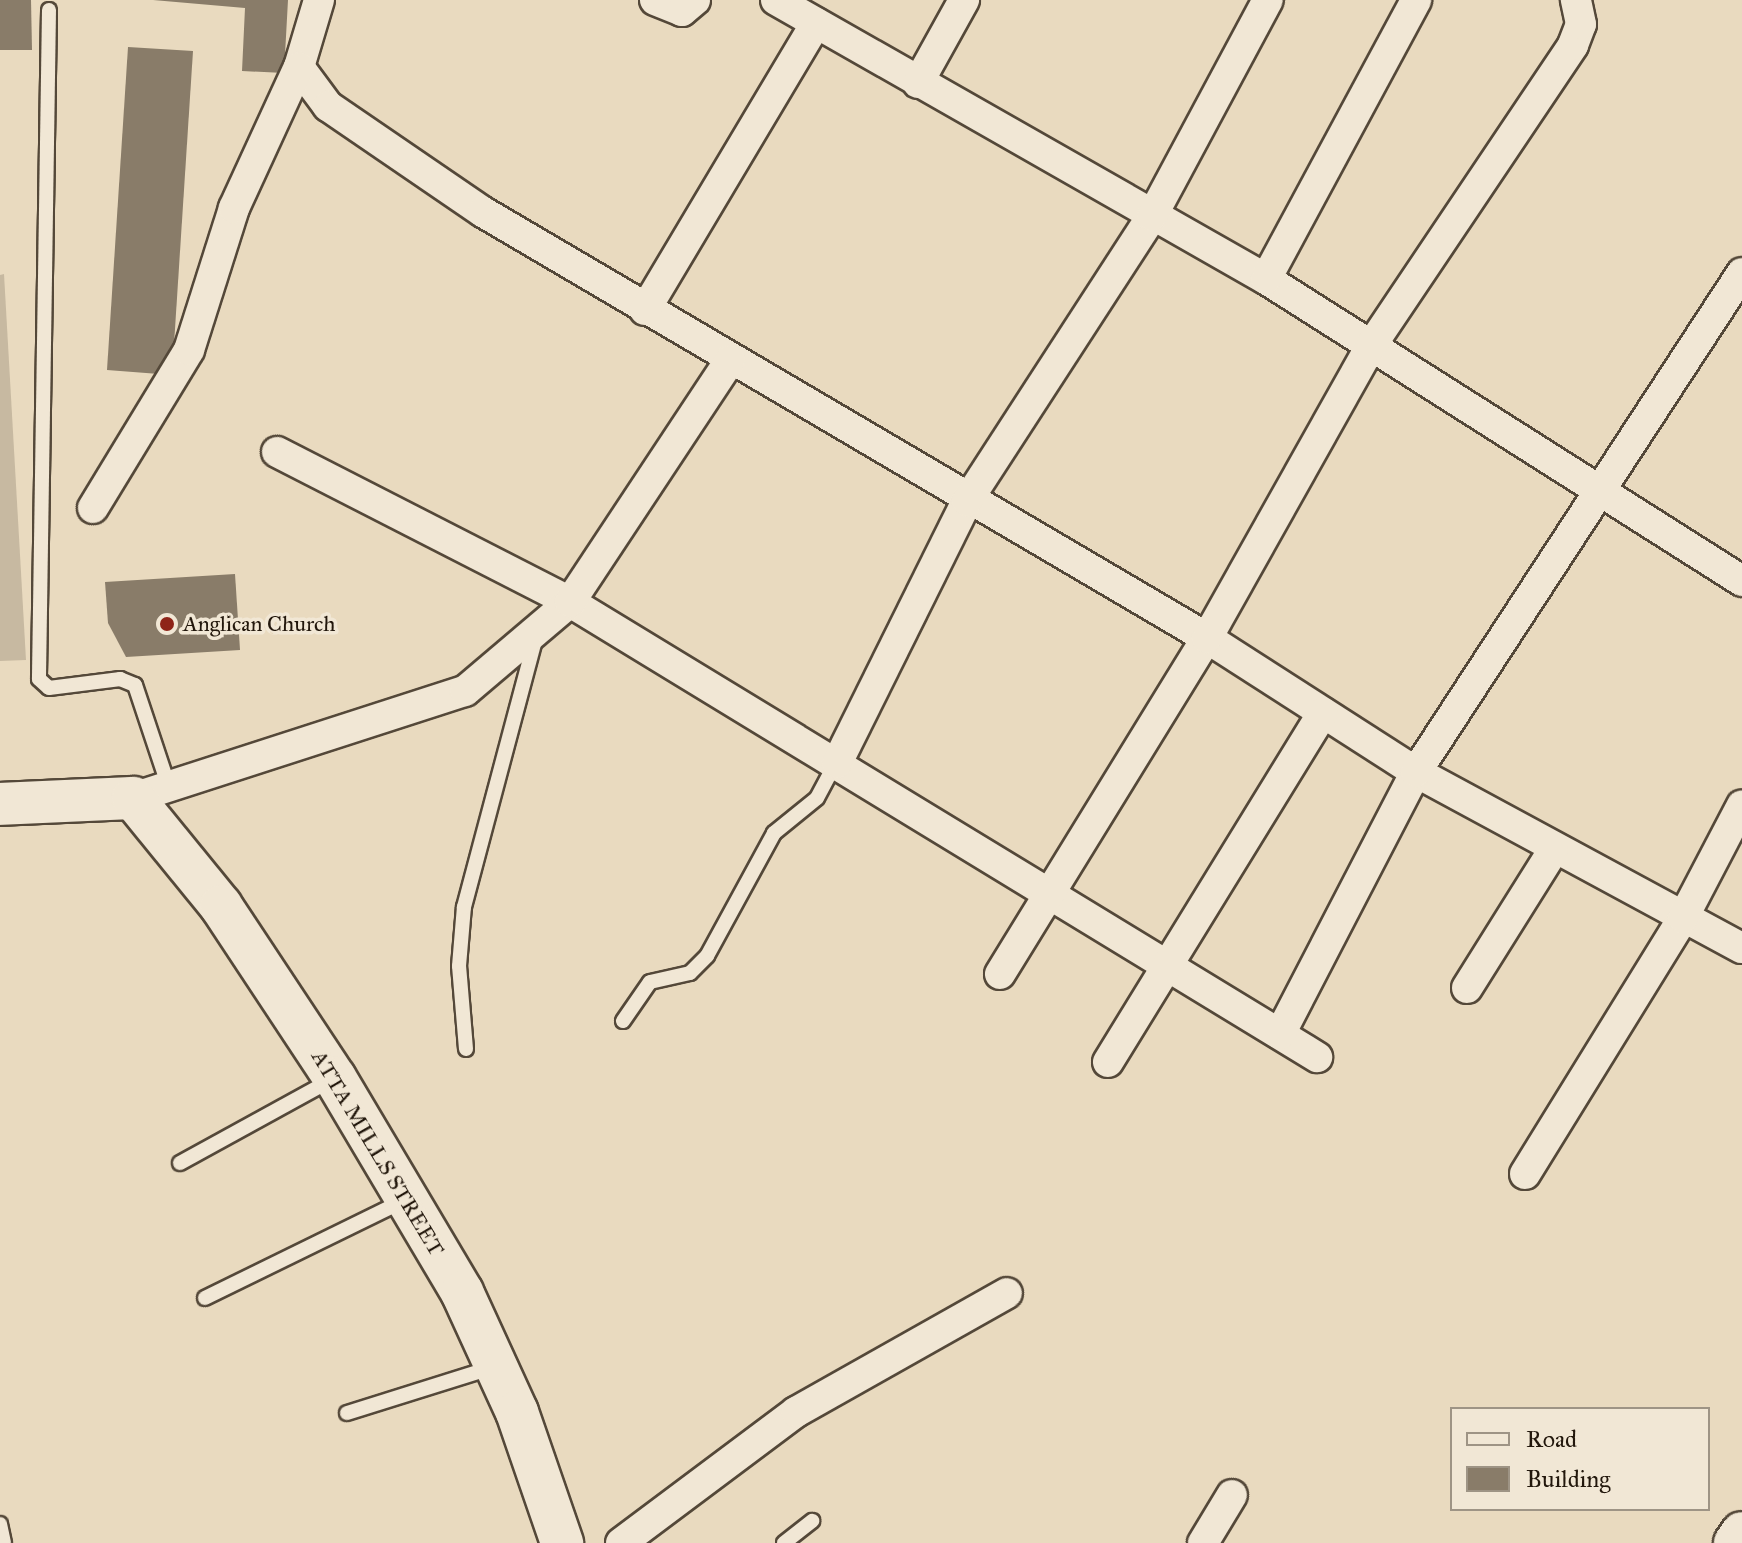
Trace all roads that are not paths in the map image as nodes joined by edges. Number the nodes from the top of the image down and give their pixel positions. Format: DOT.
graph roads {
  1 [pos="319,0"];
  2 [pos="655,0"];
  3 [pos="695,0"];
  4 [pos="776,0"];
  5 [pos="964,0"];
  6 [pos="1268,0"];
  7 [pos="1416,0"];
  8 [pos="1576,0"];
  9 [pos="49,10"];
  10 [pos="816,23"];
  11 [pos="299,67"];
  12 [pos="918,83"];
  13 [pos="1152,216"];
  14 [pos="1742,273"];
  15 [pos="1266,279"];
  16 [pos="645,310"];
  17 [pos="1371,346"];
  18 [pos="730,360"];
  19 [pos="277,452"];
  20 [pos="1598,490"];
  21 [pos="967,501"];
  22 [pos="93,508"];
  23 [pos="1742,581"];
  24 [pos="570,602"];
  25 [pos="536,636"];
  26 [pos="1207,638"];
  27 [pos="1323,713"];
  28 [pos="837,763"];
  29 [pos="1416,772"];
  30 [pos="151,792"];
  31 [pos="0,804"];
  32 [pos="1742,805"];
  33 [pos="1553,851"];
  34 [pos="1051,892"];
  35 [pos="1683,918"];
  36 [pos="1742,948"];
  37 [pos="1169,965"];
  38 [pos="1000,974"];
  39 [pos="1467,988"];
  40 [pos="623,1021"];
  41 [pos="1280,1034"];
  42 [pos="466,1049"];
  43 [pos="1317,1057"];
  44 [pos="1108,1062"];
  45 [pos="335,1078"];
  46 [pos="180,1163"];
  47 [pos="1525,1174"];
  48 [pos="407,1199"];
  49 [pos="1007,1293"];
  50 [pos="205,1298"];
  51 [pos="495,1366"];
  52 [pos="347,1413"];
  53 [pos="1232,1495"];
  54 [pos="812,1521"];
  55 [pos="0,1524"];
  56 [pos="1742,1533"];
  57 [pos="4,1543"];
  58 [pos="562,1543"];
  59 [pos="621,1543"];
  60 [pos="784,1543"];
  61 [pos="1203,1543"];
  62 [pos="1735,1543"];
  1 -- 11 [label="street"];
  2 -- 3 [label="street"];
  4 -- 10 [label="street"];
  5 -- 12 [label="street"];
  6 -- 13 [label="street"];
  7 -- 15 [label="street"];
  8 -- 17 [label="street"];
  9 -- 30 [label="lane"];
  10 -- 12 [label="street"];
  10 -- 16 [label="street"];
  11 -- 16 [label="street"];
  11 -- 22 [label="street"];
  12 -- 13 [label="street"];
  13 -- 15 [label="street"];
  13 -- 21 [label="street"];
  14 -- 20 [label="street"];
  15 -- 17 [label="street"];
  16 -- 18 [label="street"];
  17 -- 20 [label="street"];
  17 -- 26 [label="street"];
  18 -- 21 [label="street"];
  18 -- 24 [label="street"];
  19 -- 24 [label="street"];
  20 -- 23 [label="street"];
  20 -- 29 [label="street"];
  21 -- 26 [label="street"];
  21 -- 28 [label="street"];
  24 -- 25 [label="street"];
  24 -- 28 [label="street"];
  25 -- 30 [label="street"];
  25 -- 42 [label="lane"];
  26 -- 27 [label="street"];
  26 -- 34 [label="street"];
  27 -- 29 [label="street"];
  27 -- 37 [label="street"];
  28 -- 34 [label="street"];
  28 -- 40 [label="lane"];
  29 -- 33 [label="street"];
  29 -- 41 [label="street"];
  30 -- 31 [label="main road"];
  30 -- 45 [label="main road, ATTA MILLS STREET"];
  32 -- 35 [label="street"];
  33 -- 35 [label="street"];
  33 -- 39 [label="street"];
  34 -- 37 [label="street"];
  34 -- 38 [label="street"];
  35 -- 36 [label="street"];
  35 -- 47 [label="street"];
  37 -- 41 [label="street"];
  37 -- 44 [label="street"];
  41 -- 43 [label="street"];
  45 -- 46 [label="lane"];
  45 -- 48 [label="main road, ATTA MILLS STREET"];
  48 -- 50 [label="lane"];
  48 -- 51 [label="main road, ATTA MILLS STREET"];
  49 -- 59 [label="street"];
  51 -- 52 [label="lane"];
  51 -- 58 [label="main road, ATTA MILLS STREET"];
  53 -- 61 [label="street"];
  54 -- 60 [label="lane"];
  55 -- 57 [label="lane"];
  56 -- 62 [label="main road"];
}
